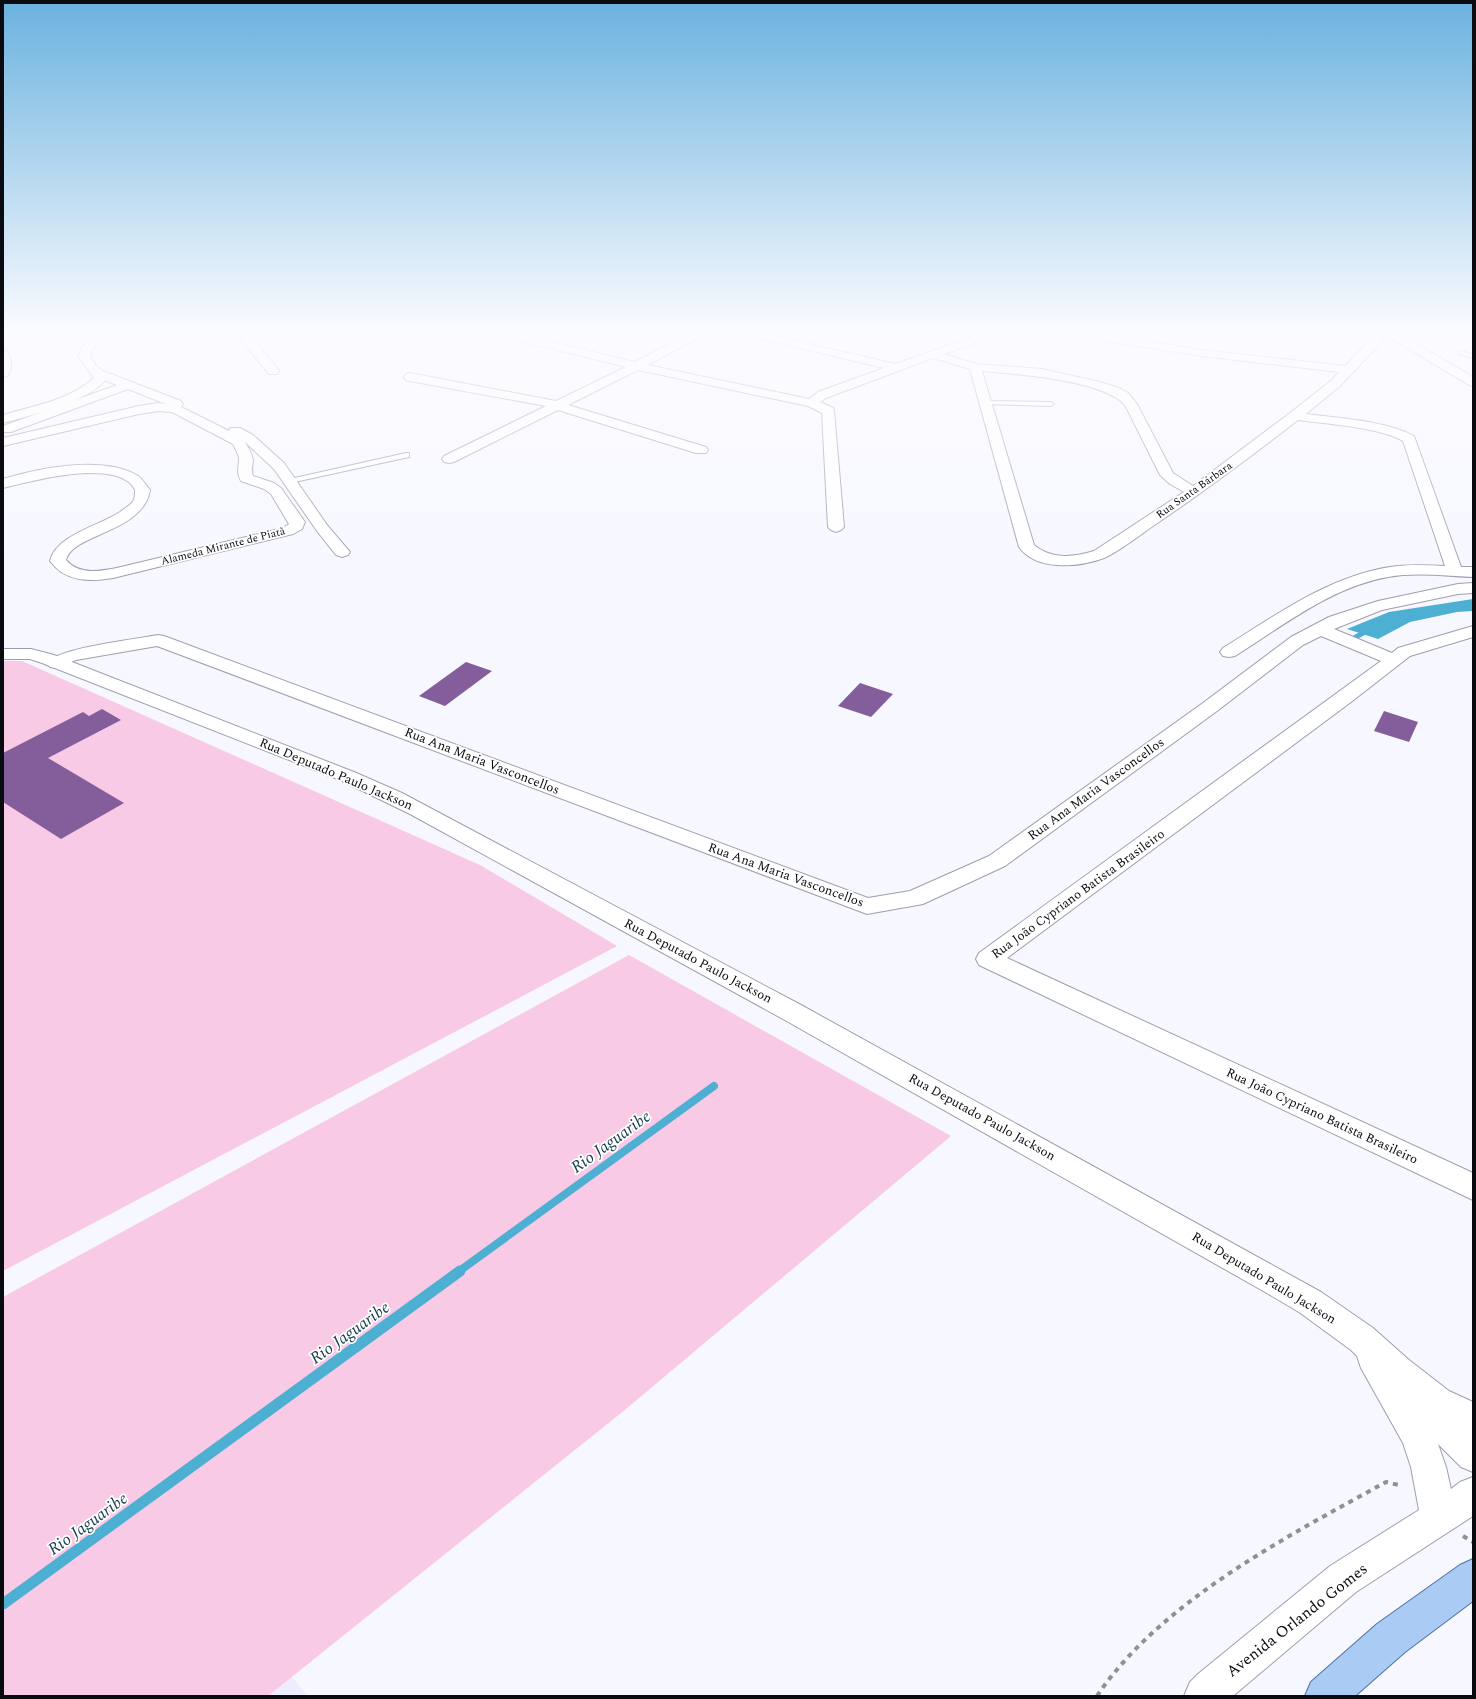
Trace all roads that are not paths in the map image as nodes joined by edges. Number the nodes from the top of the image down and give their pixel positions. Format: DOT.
graph roads {
  1 [pos="24,412"];
  2 [pos="52,412"];
  3 [pos="129,412"];
  4 [pos="181,412"];
  5 [pos="198,412"];
  6 [pos="544,412"];
  7 [pos="582,412"];
  8 [pos="828,412"];
  9 [pos="988,412"];
  10 [pos="1135,412"];
  11 [pos="1300,412"];
  12 [pos="1295,416"];
  13 [pos="3,419"];
  14 [pos="3,430"];
  15 [pos="3,442"];
  16 [pos="701,450"];
  17 [pos="406,455"];
  18 [pos="449,458"];
  19 [pos="290,481"];
  20 [pos="3,484"];
  21 [pos="1194,492"];
  22 [pos="836,527"];
  23 [pos="342,552"];
  24 [pos="1455,571"];
  25 [pos="1473,572"];
  26 [pos="1473,588"];
  27 [pos="1322,630"];
  28 [pos="1473,631"];
  29 [pos="1229,652"];
  30 [pos="3,654"];
  31 [pos="63,659"];
  32 [pos="1391,659"];
  33 [pos="1473,1186"];
  34 [pos="1362,1339"];
  35 [pos="1473,1420"];
  36 [pos="1473,1454"];
  37 [pos="1473,1494"];
  38 [pos="1438,1519"];
  39 [pos="1472,1579"];
  40 [pos="1204,1696"];
  41 [pos="1325,1696"];
  1 -- 13 [label="street"];
  2 -- 14 [label="street"];
  3 -- 15 [label="street, Alameda Mirante de Piatã"];
  4 -- 20 [label="street, Alameda Mirante de Piatã"];
  5 -- 19 [label="street"];
  6 -- 18 [label="street"];
  7 -- 16 [label="street"];
  8 -- 22 [label="street"];
  9 -- 21 [label="street, Rua Santa Bárbara"];
  10 -- 21 [label="street"];
  11 -- 12 [label="street, Rua Santa Bárbara"];
  12 -- 21 [label="street, Rua Santa Bárbara"];
  12 -- 24 [label="street"];
  17 -- 19 [label="lane"];
  19 -- 23 [label="street"];
  24 -- 25 [label="street"];
  24 -- 29 [label="street"];
  26 -- 27 [label="street, Rua Ana Maria Vasconcellos"];
  27 -- 31 [label="street, Rua Ana Maria Vasconcellos"];
  27 -- 32 [label="street"];
  28 -- 32 [label="street, Rua João Cypriano Batista Brasileiro"];
  30 -- 31 [label="street, Rua Deputado Paulo Jackson"];
  31 -- 34 [label="street, Rua Deputado Paulo Jackson"];
  32 -- 33 [label="street, Rua João Cypriano Batista Brasileiro"];
  34 -- 35 [label="street, Rua Deputado Paulo Jackson"];
  34 -- 36 [label="street, Rua Deputado Paulo Jackson"];
  34 -- 38 [label="street"];
  37 -- 38 [label="street, Avenida Orlando Gomes"];
  38 -- 40 [label="street, Avenida Orlando Gomes"];
  39 -- 41 [label="main road"];
}
